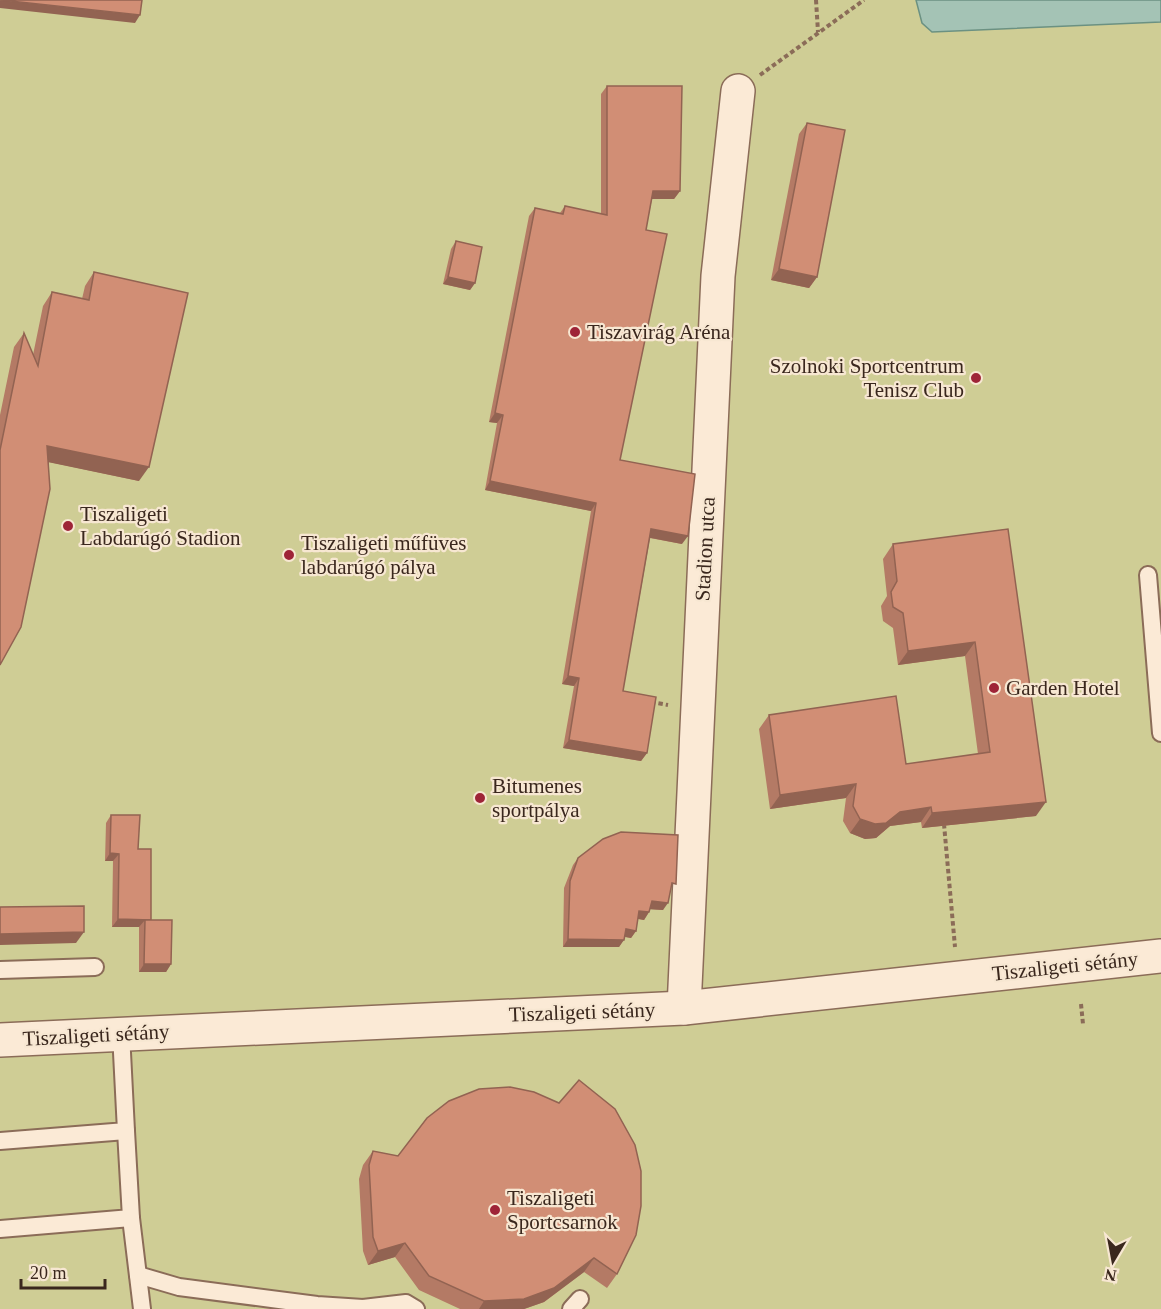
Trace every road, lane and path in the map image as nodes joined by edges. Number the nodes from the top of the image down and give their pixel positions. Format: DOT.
graph roads {
  1 [pos="816,0"];
  2 [pos="864,0"];
  3 [pos="818,33"];
  4 [pos="738,91"];
  5 [pos="1148,575"];
  6 [pos="639,700"];
  7 [pos="674,706"];
  8 [pos="1161,733"];
  9 [pos="944,825"];
  10 [pos="967,946"];
  11 [pos="955,947"];
  12 [pos="944,949"];
  13 [pos="1161,956"];
  14 [pos="95,967"];
  15 [pos="0,970"];
  16 [pos="1081,1004"];
  17 [pos="684,1008"];
  18 [pos="1083,1024"];
  19 [pos="121,1033"];
  20 [pos="0,1040"];
  21 [pos="126,1131"];
  22 [pos="0,1141"];
  23 [pos="131,1218"];
  24 [pos="0,1229"];
  25 [pos="138,1275"];
  26 [pos="142,1309"];
  27 [pos="416,1309"];
  1 -- 3 [label="path"];
  2 -- 3 [label="path"];
  3 -- 4 [label="path"];
  4 -- 17 [label="street, Stadion utca"];
  5 -- 8 [label="lane"];
  6 -- 7 [label="path"];
  9 -- 11 [label="path"];
  10 -- 11 [label="path"];
  11 -- 12 [label="path"];
  13 -- 17 [label="street, Tiszaligeti sétány"];
  14 -- 15 [label="lane"];
  16 -- 18 [label="path"];
  17 -- 19 [label="street, Tiszaligeti sétány"];
  19 -- 20 [label="street, Tiszaligeti sétány"];
  19 -- 21 [label="lane"];
  21 -- 22 [label="lane"];
  21 -- 23 [label="lane"];
  23 -- 24 [label="lane"];
  23 -- 25 [label="lane"];
  25 -- 26 [label="lane"];
  25 -- 27 [label="lane"];
}
